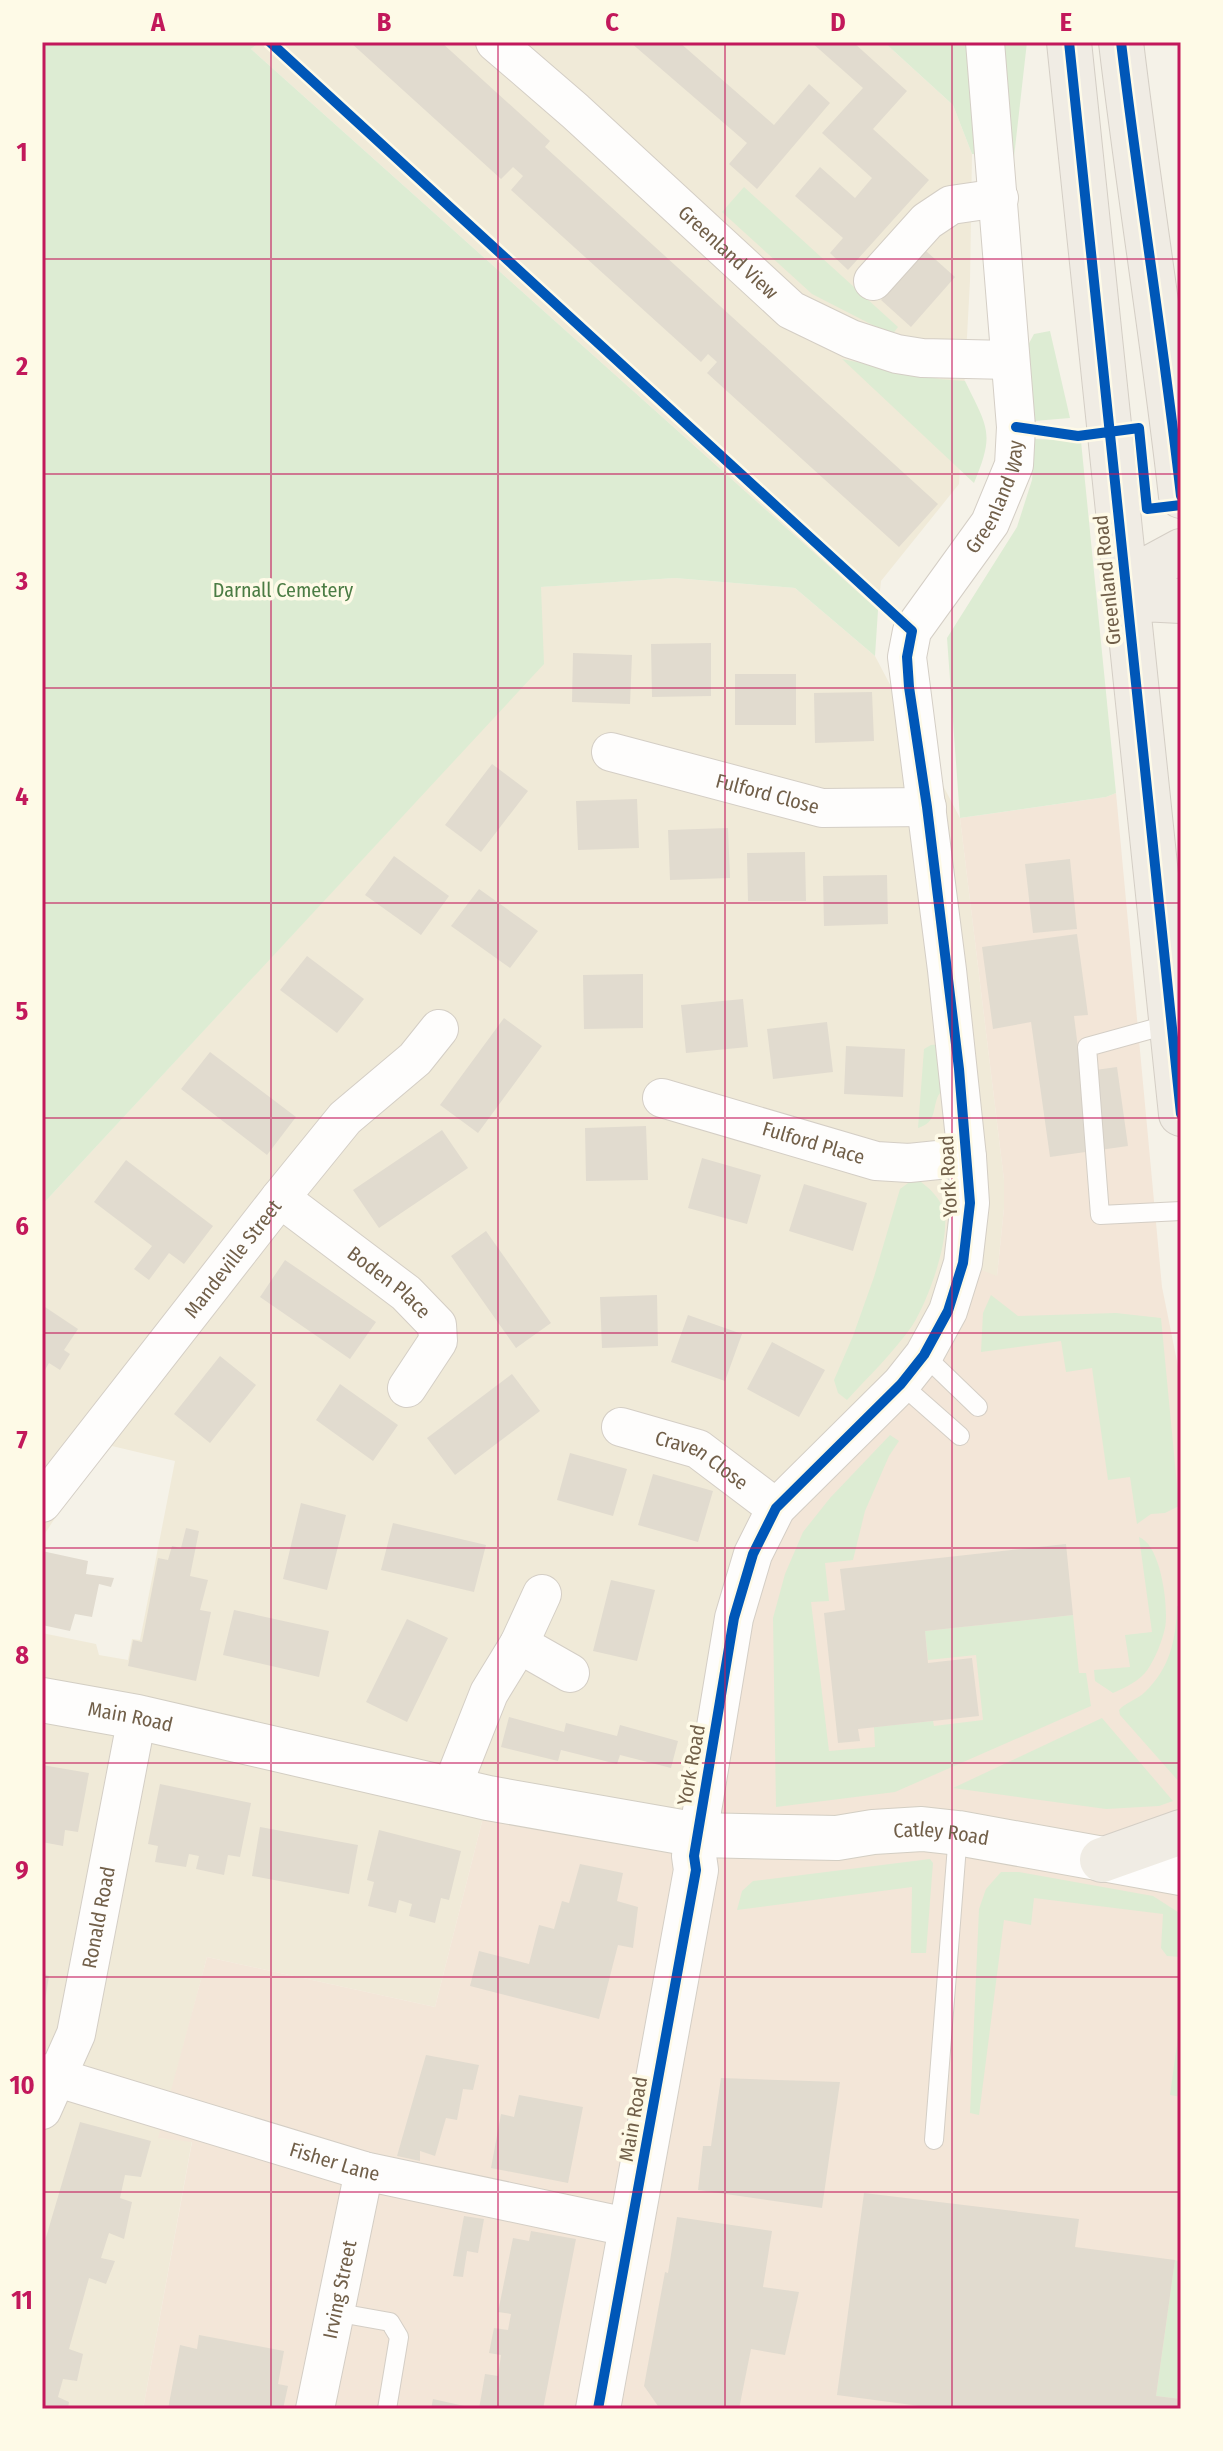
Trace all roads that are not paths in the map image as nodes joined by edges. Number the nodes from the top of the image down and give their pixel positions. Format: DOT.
graph roads {
  1 [pos="495,42"];
  2 [pos="985,42"];
  3 [pos="1069,42"];
  4 [pos="1121,42"];
  5 [pos="999,198"];
  6 [pos="873,281"];
  7 [pos="1010,360"];
  8 [pos="1176,414"];
  9 [pos="1181,496"];
  10 [pos="1181,551"];
  11 [pos="1125,587"];
  12 [pos="1181,601"];
  13 [pos="912,631"];
  14 [pos="611,752"];
  15 [pos="927,807"];
  16 [pos="1170,1024"];
  17 [pos="439,1029"];
  18 [pos="662,1098"];
  19 [pos="1181,1114"];
  20 [pos="967,1157"];
  21 [pos="280,1198"];
  22 [pos="1181,1211"];
  23 [pos="912,1369"];
  24 [pos="407,1388"];
  25 [pos="978,1407"];
  26 [pos="621,1427"];
  27 [pos="960,1436"];
  28 [pos="42,1503"];
  29 [pos="776,1508"];
  30 [pos="542,1594"];
  31 [pos="519,1644"];
  32 [pos="570,1673"];
  33 [pos="42,1700"];
  34 [pos="137,1717"];
  35 [pos="451,1789"];
  36 [pos="1181,1832"];
  37 [pos="958,1833"];
  38 [pos="698,1835"];
  39 [pos="1102,1860"];
  40 [pos="1181,1873"];
  41 [pos="46,2087"];
  42 [pos="934,2140"];
  43 [pos="364,2171"];
  44 [pos="632,2228"];
  45 [pos="334,2312"];
  46 [pos="315,2409"];
  47 [pos="387,2409"];
  48 [pos="598,2409"];
  1 -- 7 [label="street, Greenland View"];
  2 -- 5 [label="street, Greenland Way"];
  3 -- 11 [label="highway, Greenland Road"];
  4 -- 8 [label="highway"];
  5 -- 6 [label="street"];
  5 -- 7 [label="street, Greenland Way"];
  7 -- 13 [label="street, Greenland Way"];
  8 -- 9 [label="highway"];
  10 -- 11 [label="highway"];
  11 -- 12 [label="highway"];
  11 -- 16 [label="highway, Greenland Road"];
  13 -- 15 [label="street, York Road"];
  14 -- 15 [label="street, Fulford Close"];
  15 -- 20 [label="street, York Road"];
  16 -- 19 [label="highway, Greenland Road"];
  16 -- 22 [label="lane"];
  17 -- 21 [label="street, Mandeville Street"];
  18 -- 20 [label="street, Fulford Place"];
  20 -- 23 [label="street, York Road"];
  21 -- 24 [label="street, Boden Place"];
  21 -- 28 [label="street, Mandeville Street"];
  23 -- 25 [label="lane"];
  23 -- 27 [label="lane"];
  23 -- 29 [label="street, York Road"];
  26 -- 29 [label="street, Craven Close"];
  29 -- 38 [label="street, York Road"];
  30 -- 31 [label="street"];
  31 -- 32 [label="street"];
  31 -- 35 [label="street"];
  33 -- 34 [label="main road, Main Road"];
  34 -- 35 [label="main road, Main Road"];
  34 -- 41 [label="street, Ronald Road"];
  35 -- 38 [label="main road, Main Road"];
  36 -- 39 [label="highway"];
  37 -- 38 [label="main road, Catley Road"];
  37 -- 39 [label="main road, Catley Road"];
  37 -- 42 [label="lane"];
  38 -- 44 [label="main road, Main Road"];
  39 -- 40 [label="main road, Catley Road"];
  41 -- 43 [label="street, Fisher Lane"];
  43 -- 44 [label="street, Fisher Lane"];
  43 -- 45 [label="street, Irving Street"];
  44 -- 48 [label="main road, Main Road"];
  45 -- 46 [label="street, Irving Street"];
  45 -- 47 [label="lane"];
}
